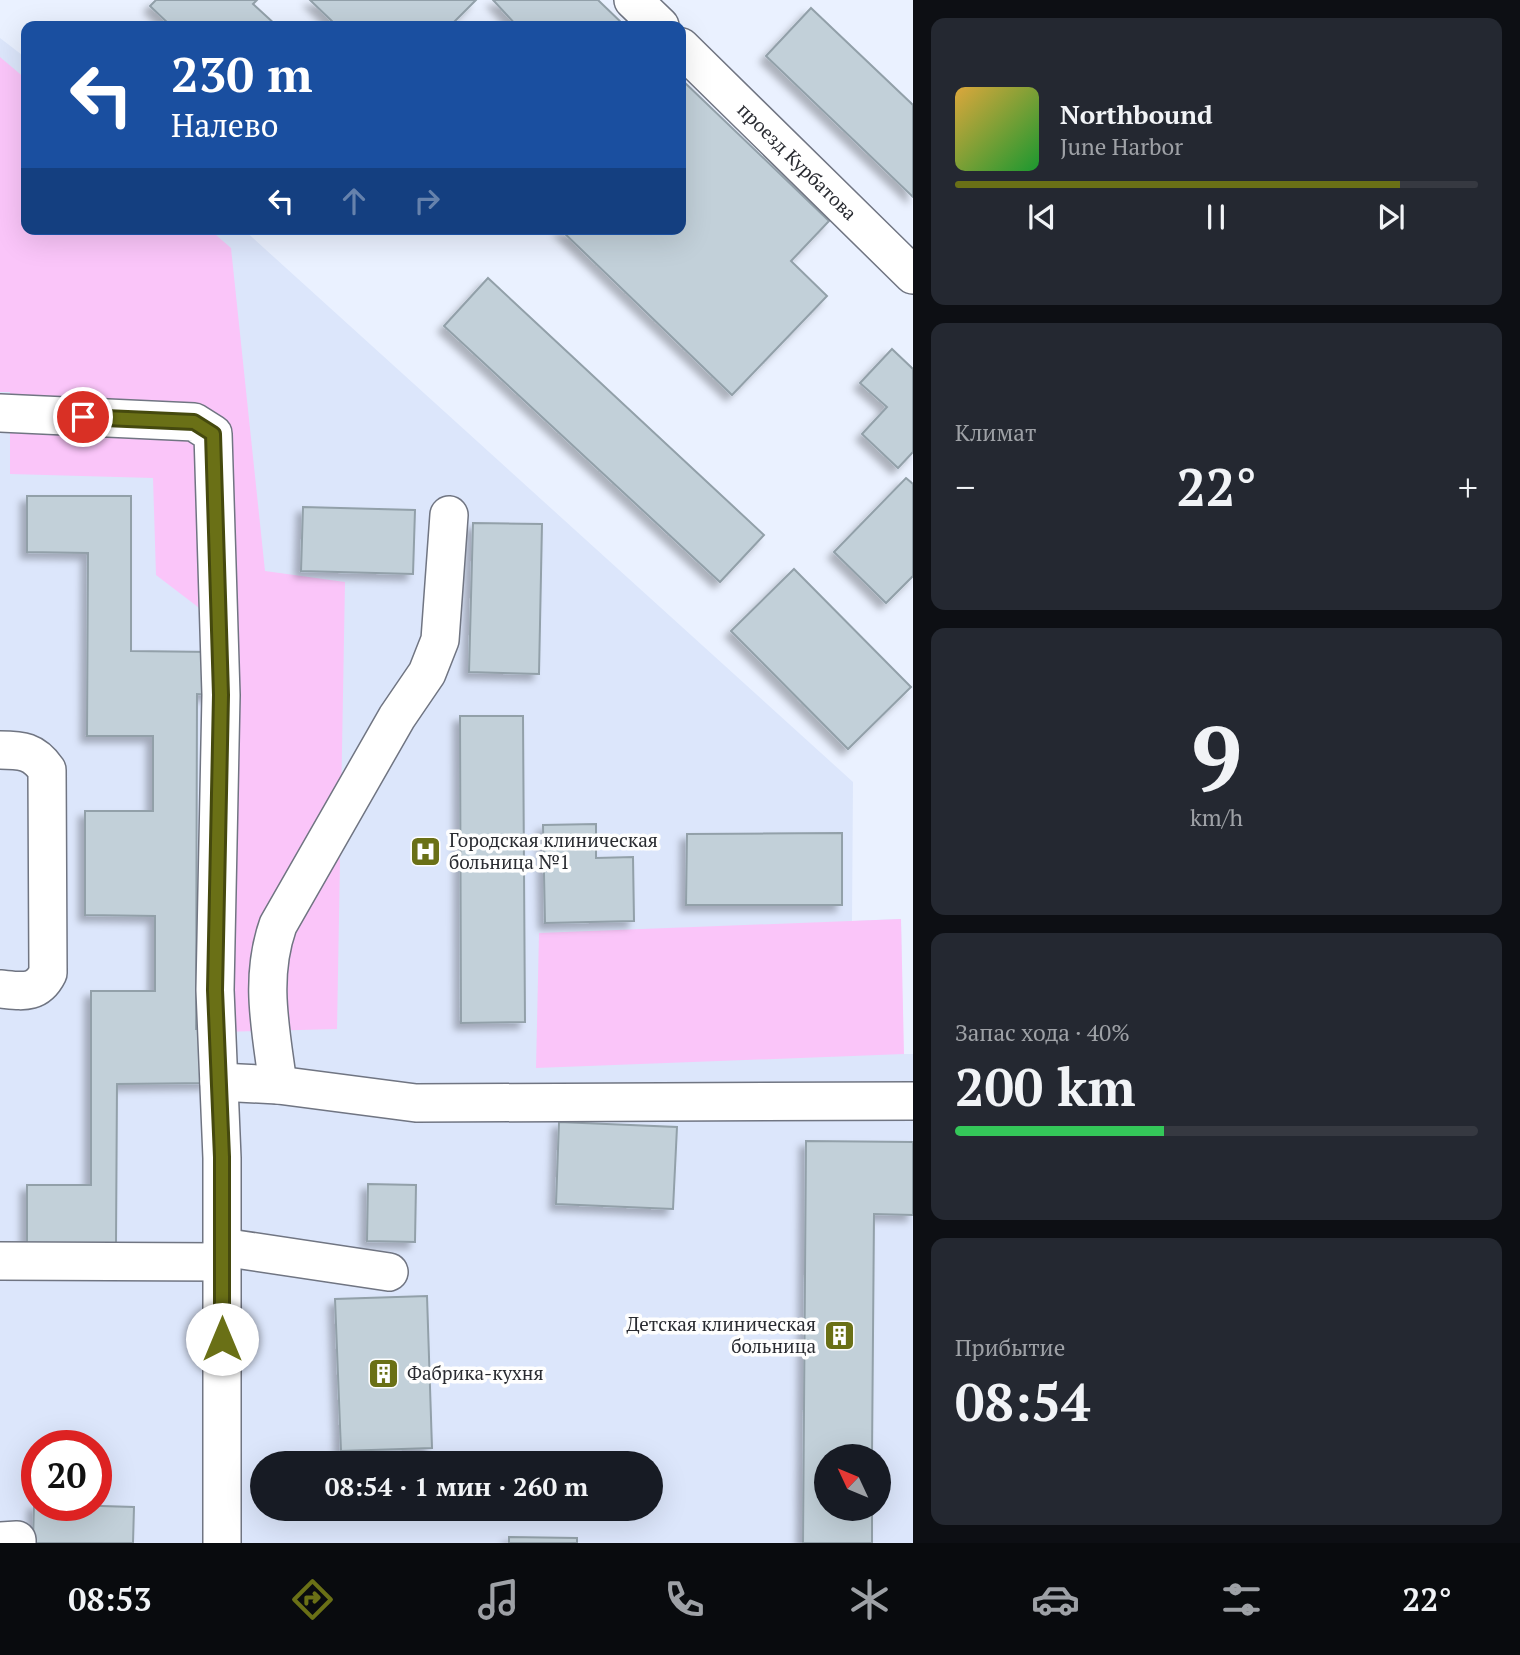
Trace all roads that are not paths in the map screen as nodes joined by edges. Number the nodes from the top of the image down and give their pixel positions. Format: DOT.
graph roads {
  1 [pos="633,0"];
  2 [pos="655,21"];
  3 [pos="686,52"];
  4 [pos="913,275"];
  5 [pos="0,413"];
  6 [pos="449,516"];
  7 [pos="0,750"];
  8 [pos="0,989"];
  9 [pos="219,1082"];
  10 [pos="278,1085"];
  11 [pos="913,1101"];
  12 [pos="222,1255"];
  13 [pos="0,1261"];
  14 [pos="389,1272"];
  15 [pos="0,1541"];
  16 [pos="17,1543"];
  17 [pos="222,1543"];
  1 -- 2 [label="street"];
  3 -- 4 [label="street, проезд Курбатова"];
  5 -- 9 [label="street"];
  6 -- 10 [label="street"];
  7 -- 8 [label="street"];
  9 -- 10 [label="street"];
  9 -- 12 [label="street"];
  10 -- 11 [label="street"];
  12 -- 13 [label="street"];
  12 -- 14 [label="street"];
  12 -- 17 [label="street"];
  15 -- 16 [label="street"];
}
